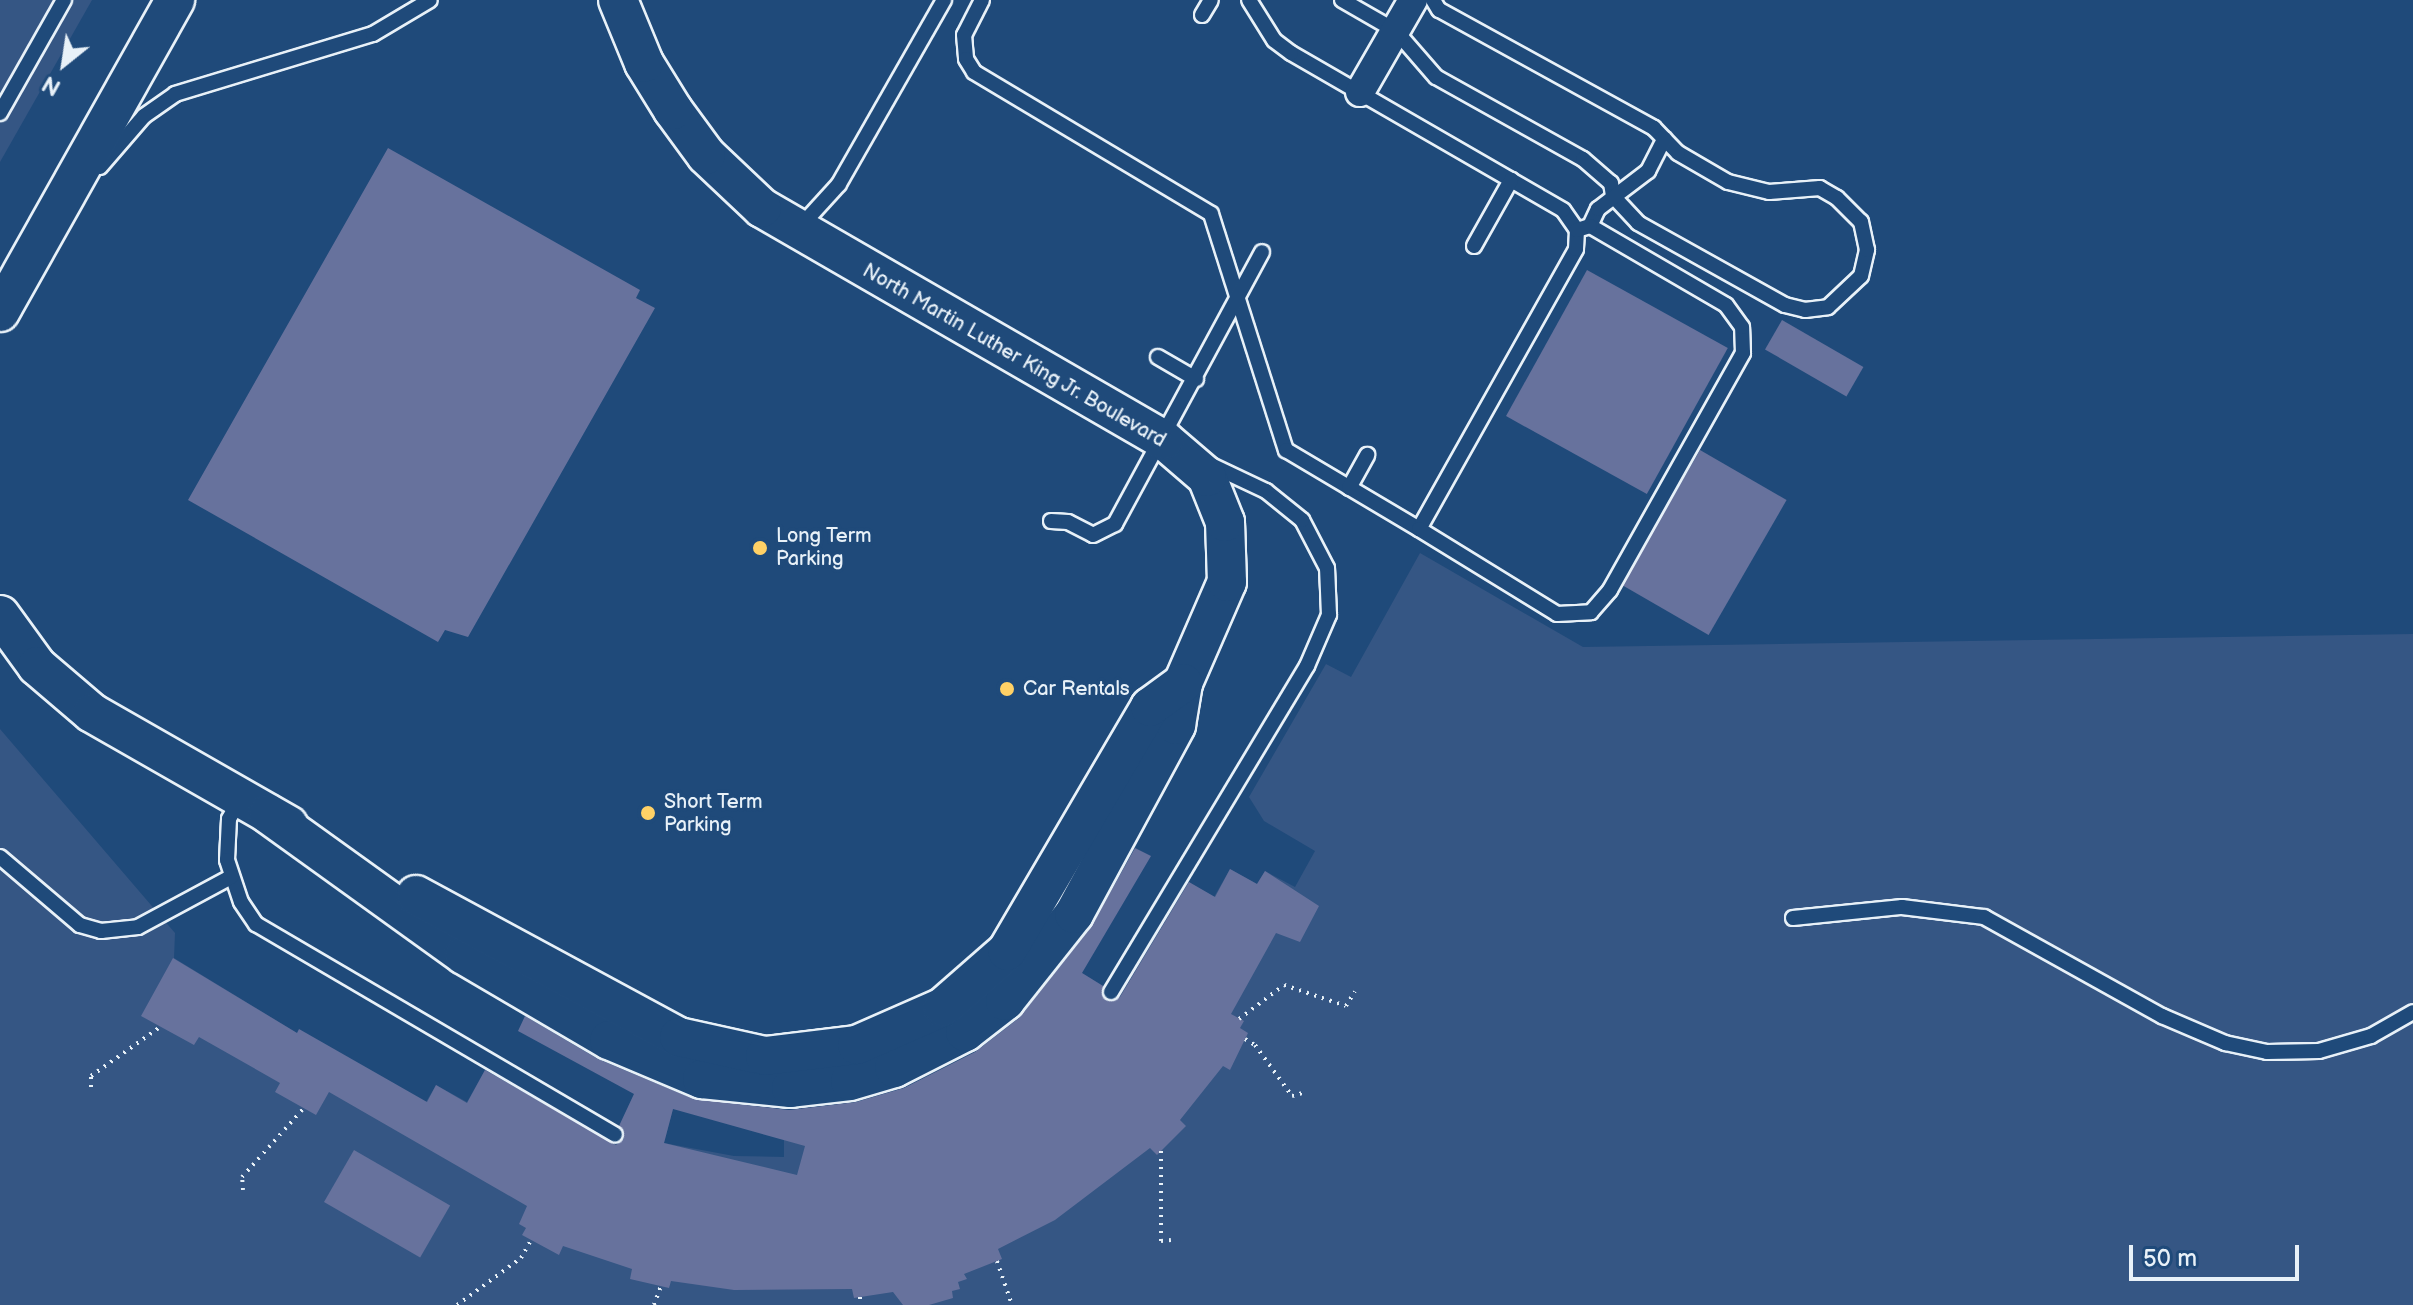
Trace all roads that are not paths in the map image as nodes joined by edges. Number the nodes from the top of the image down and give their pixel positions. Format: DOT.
graph roads {
  1 [pos="64,0"];
  2 [pos="175,0"];
  3 [pos="430,0"];
  4 [pos="618,0"];
  5 [pos="944,0"];
  6 [pos="982,0"];
  7 [pos="1211,0"];
  8 [pos="1249,0"];
  9 [pos="1342,0"];
  10 [pos="1413,0"];
  11 [pos="1433,0"];
  12 [pos="1202,15"];
  13 [pos="1396,31"];
  14 [pos="1360,92"];
  15 [pos="0,113"];
  16 [pos="1664,139"];
  17 [pos="1511,180"];
  18 [pos="1613,196"];
  19 [pos="51,223"];
  20 [pos="1583,228"];
  21 [pos="796,230"];
  22 [pos="1474,246"];
  23 [pos="1262,252"];
  24 [pos="1237,304"];
  25 [pos="0,312"];
  26 [pos="1158,357"];
  27 [pos="1196,379"];
  28 [pos="1172,446"];
  29 [pos="1367,455"];
  30 [pos="1349,488"];
  31 [pos="1051,521"];
  32 [pos="1419,529"];
  33 [pos="0,615"];
  34 [pos="1183,683"];
  35 [pos="254,806"];
  36 [pos="0,857"];
  37 [pos="231,877"];
  38 [pos="1793,918"];
  39 [pos="1111,992"];
  40 [pos="2413,1012"];
  41 [pos="615,1135"];
  1 -- 15 [label="lane"];
  2 -- 19 [label="street"];
  3 -- 19 [label="lane"];
  4 -- 21 [label="street, North Martin Luther King Jr. Boulevard"];
  5 -- 21 [label="lane"];
  6 -- 24 [label="lane"];
  7 -- 12 [label="lane"];
  8 -- 14 [label="lane"];
  9 -- 13 [label="lane"];
  10 -- 13 [label="street"];
  11 -- 16 [label="lane"];
  13 -- 14 [label="street"];
  13 -- 18 [label="lane"];
  14 -- 17 [label="lane"];
  16 -- 18 [label="lane"];
  16 -- 18 [label="lane"];
  17 -- 20 [label="lane"];
  17 -- 22 [label="lane"];
  18 -- 20 [label="lane"];
  19 -- 25 [label="street"];
  20 -- 32 [label="lane"];
  20 -- 32 [label="lane"];
  21 -- 28 [label="street, North Martin Luther King Jr. Boulevard"];
  23 -- 24 [label="lane"];
  24 -- 27 [label="lane"];
  24 -- 30 [label="lane"];
  26 -- 27 [label="lane"];
  27 -- 28 [label="lane"];
  28 -- 31 [label="lane"];
  28 -- 34 [label="street, North Martin Luther King Jr. Boulevard"];
  28 -- 39 [label="lane"];
  29 -- 30 [label="lane"];
  30 -- 32 [label="lane"];
  33 -- 35 [label="street, North Martin Luther King Jr. Boulevard"];
  34 -- 35 [label="street, North Martin Luther King Jr. Boulevard"];
  34 -- 35 [label="street, North Martin Luther King Jr. Boulevard"];
  35 -- 37 [label="lane"];
  36 -- 37 [label="lane"];
  37 -- 41 [label="lane"];
  38 -- 40 [label="lane"];
}
